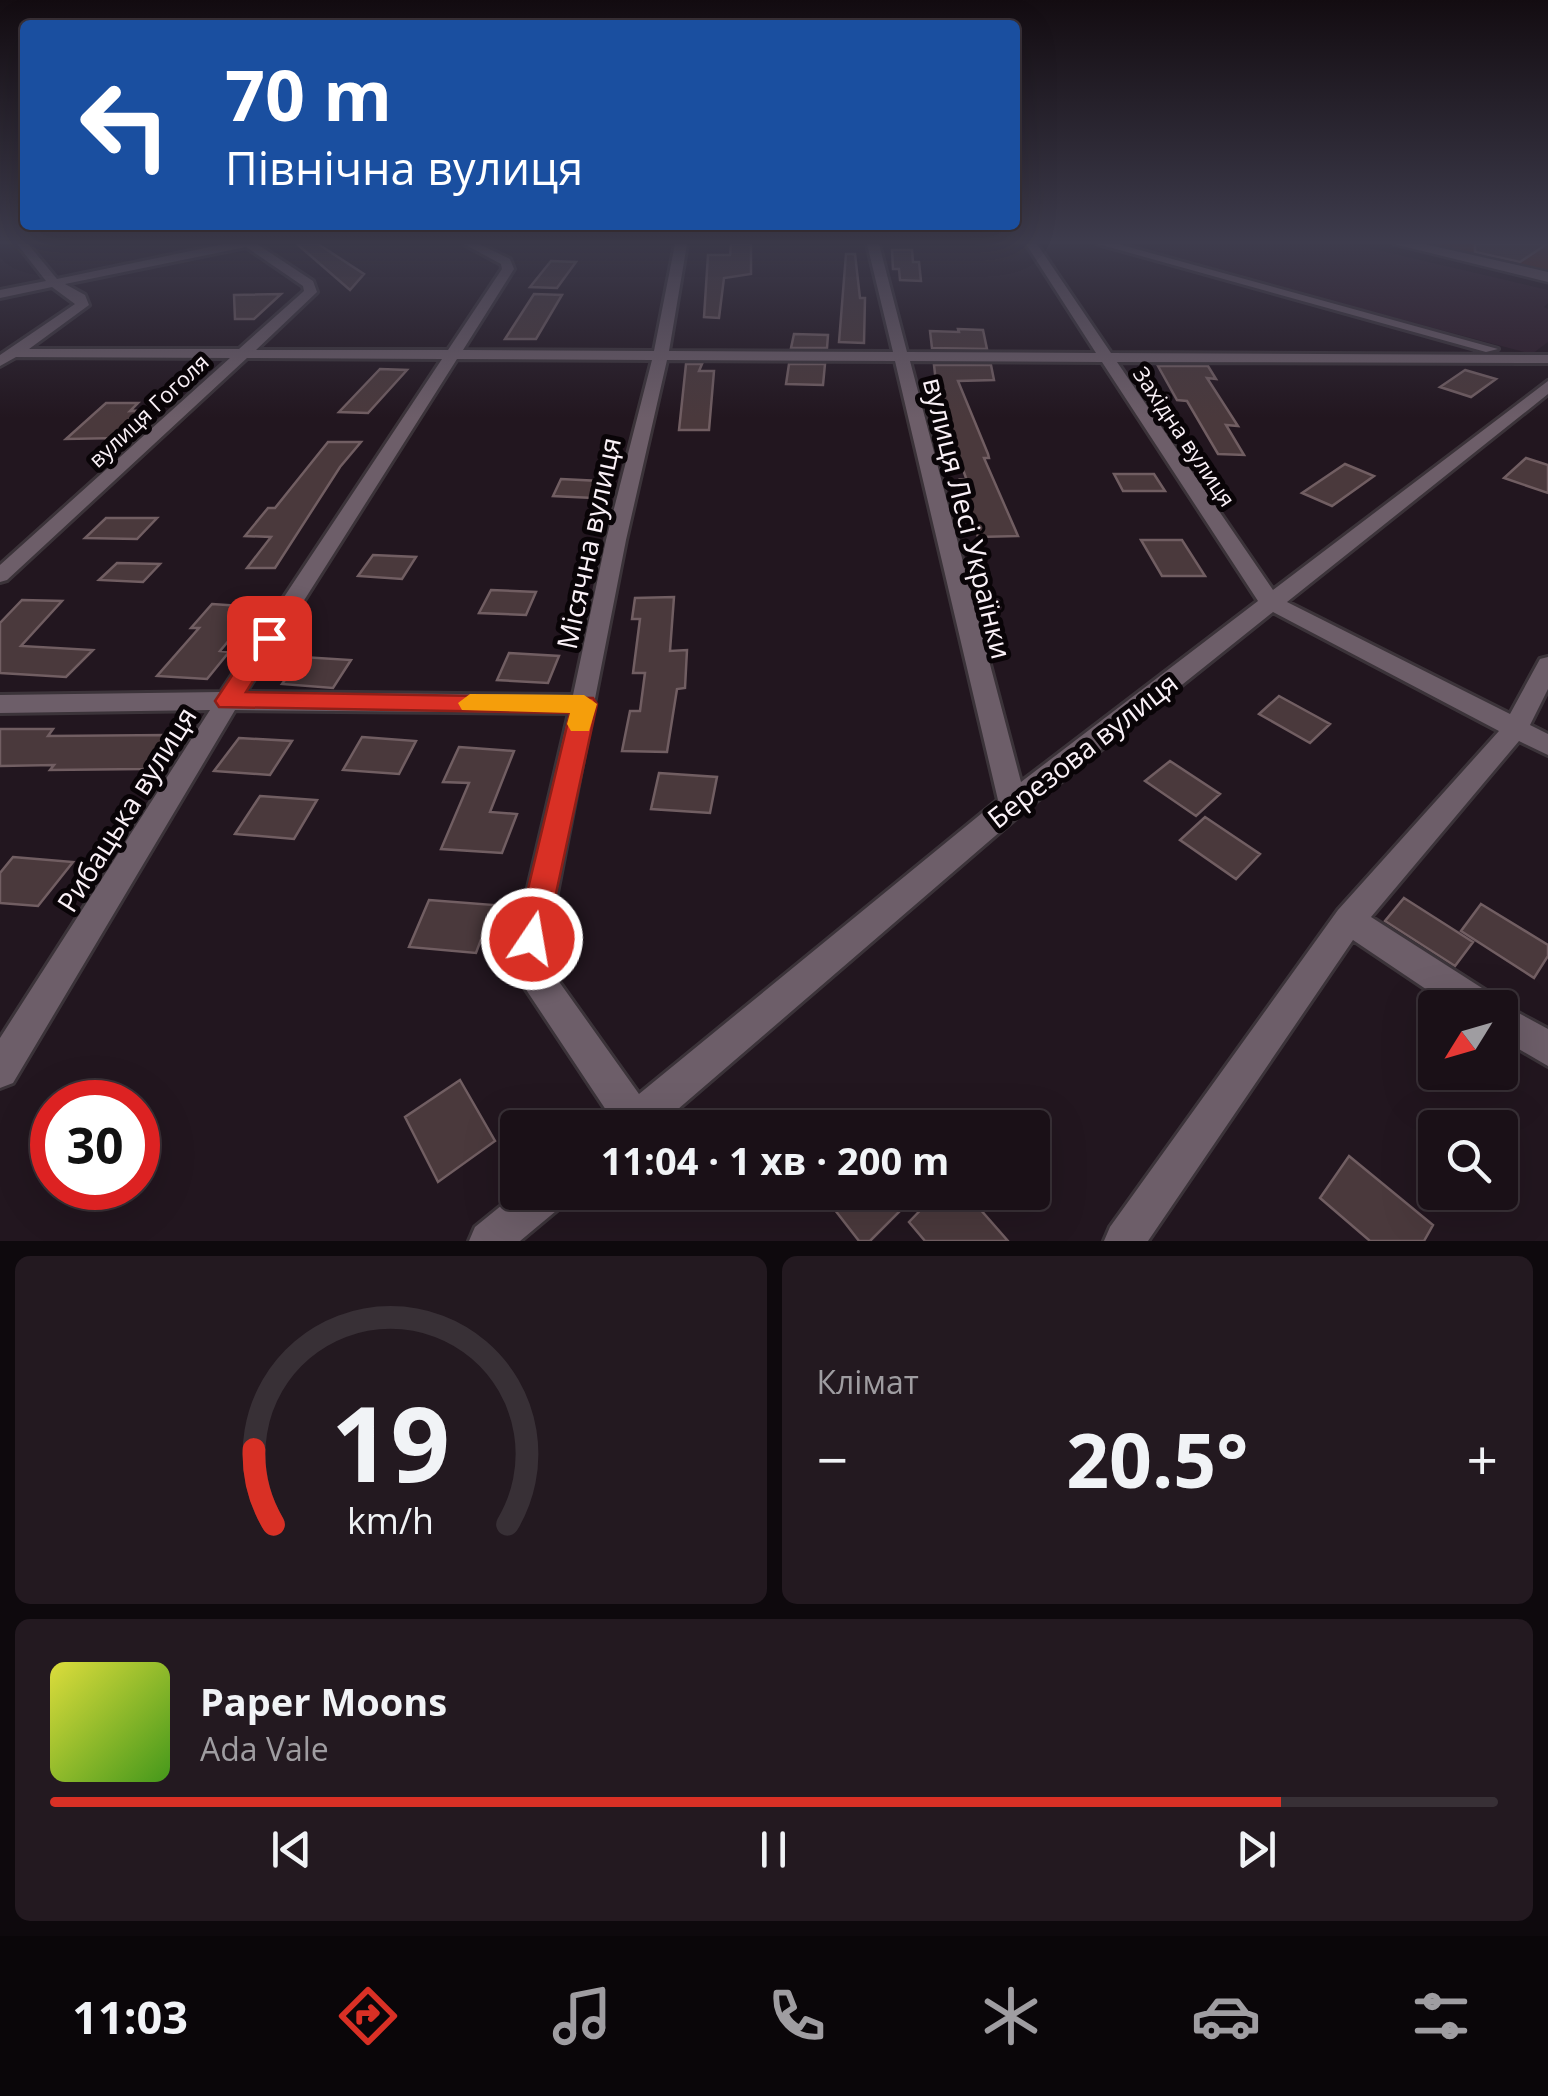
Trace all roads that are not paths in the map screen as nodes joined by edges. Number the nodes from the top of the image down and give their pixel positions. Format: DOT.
graph roads {
  1 [pos="81,302"];
  2 [pos="297,302"];
  3 [pos="485,302"];
  4 [pos="671,302"];
  5 [pos="886,302"];
  6 [pos="1068,302"];
  7 [pos="1318,302"];
  8 [pos="244,352"];
  9 [pos="454,352"];
  10 [pos="898,355"];
  11 [pos="661,356"];
  12 [pos="1104,356"];
  13 [pos="1521,357"];
  14 [pos="7,358"];
  15 [pos="1548,359"];
  16 [pos="1548,386"];
  17 [pos="0,576"];
  18 [pos="1270,602"];
  19 [pos="1548,665"];
  20 [pos="228,701"];
  21 [pos="0,704"];
  22 [pos="584,704"];
  23 [pos="1514,729"];
  24 [pos="1548,745"];
  25 [pos="1013,804"];
  26 [pos="1349,920"];
  27 [pos="1456,990"];
  28 [pos="1518,1030"];
  29 [pos="1548,1049"];
  30 [pos="0,1070"];
  31 [pos="622,1110"];
  32 [pos="648,1110"];
  33 [pos="527,1210"];
  34 [pos="490,1241"];
  35 [pos="1124,1241"];
  1 -- 14 [label="street"];
  2 -- 8 [label="street, вулиця Гоголя"];
  3 -- 9 [label="street, Рибацька вулиця"];
  4 -- 11 [label="street, Місячна вулиця"];
  5 -- 10 [label="street, вулиця Лесі Українки"];
  6 -- 12 [label="street, Західна вулиця"];
  7 -- 13 [label="street"];
  8 -- 9 [label="street"];
  8 -- 14 [label="street"];
  8 -- 17 [label="street, вулиця Гоголя"];
  9 -- 11 [label="street"];
  9 -- 20 [label="street, Рибацька вулиця"];
  10 -- 11 [label="street"];
  10 -- 12 [label="street"];
  10 -- 25 [label="street, вулиця Лесі Українки"];
  11 -- 22 [label="street, Місячна вулиця"];
  12 -- 13 [label="street"];
  12 -- 18 [label="street, Західна вулиця"];
  13 -- 15 [label="street"];
  16 -- 18 [label="street, Березова вулиця"];
  18 -- 23 [label="street"];
  18 -- 25 [label="street, Березова вулиця"];
  19 -- 23 [label="street"];
  20 -- 21 [label="street"];
  20 -- 22 [label="street"];
  20 -- 30 [label="street, Рибацька вулиця"];
  22 -- 31 [label="street, Місячна вулиця"];
  23 -- 24 [label="street"];
  23 -- 26 [label="street"];
  25 -- 32 [label="street, Березова вулиця"];
  26 -- 27 [label="street"];
  26 -- 35 [label="street"];
  28 -- 29 [label="street"];
  33 -- 34 [label="street"];
}
